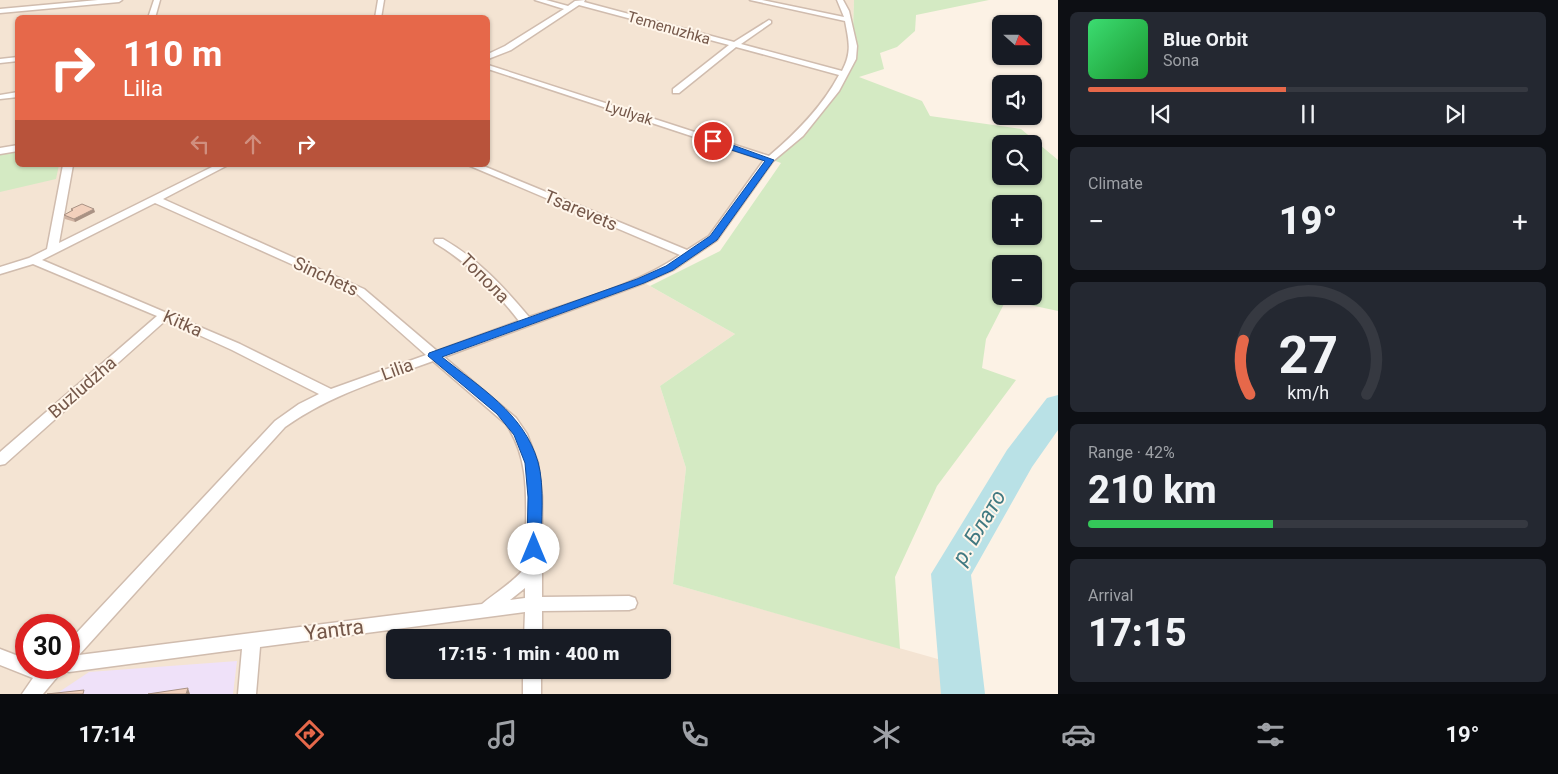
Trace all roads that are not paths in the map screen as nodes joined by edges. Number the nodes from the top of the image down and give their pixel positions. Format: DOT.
graph roads {
  1 [pos="119,0"];
  2 [pos="158,0"];
  3 [pos="381,0"];
  4 [pos="538,0"];
  5 [pos="753,0"];
  6 [pos="840,0"];
  7 [pos="579,1"];
  8 [pos="569,8"];
  9 [pos="0,11"];
  10 [pos="152,15"];
  11 [pos="378,15"];
  12 [pos="848,20"];
  13 [pos="769,22"];
  14 [pos="733,46"];
  15 [pos="490,56"];
  16 [pos="15,59"];
  17 [pos="0,61"];
  18 [pos="490,68"];
  19 [pos="844,74"];
  20 [pos="676,91"];
  21 [pos="15,94"];
  22 [pos="0,97"];
  23 [pos="15,148"];
  24 [pos="0,151"];
  25 [pos="770,160"];
  26 [pos="68,167"];
  27 [pos="219,167"];
  28 [pos="478,167"];
  29 [pos="154,199"];
  30 [pos="439,240"];
  31 [pos="52,251"];
  32 [pos="689,255"];
  33 [pos="32,260"];
  34 [pos="0,271"];
  35 [pos="0,278"];
  36 [pos="165,315"];
  37 [pos="526,322"];
  38 [pos="434,356"];
  39 [pos="330,394"];
  40 [pos="0,460"];
  41 [pos="534,567"];
  42 [pos="629,603"];
  43 [pos="534,604"];
  44 [pos="484,611"];
  45 [pos="533,629"];
  46 [pos="80,640"];
  47 [pos="252,641"];
  48 [pos="0,657"];
  49 [pos="15,661"];
  50 [pos="80,663"];
  51 [pos="45,679"];
  52 [pos="532,679"];
  53 [pos="31,694"];
  54 [pos="247,694"];
  55 [pos="532,694"];
  1 -- 9 [label="street"];
  2 -- 10 [label="street"];
  3 -- 11 [label="street"];
  4 -- 8 [label="street"];
  5 -- 12 [label="street"];
  6 -- 12 [label="street, Lilia"];
  7 -- 8 [label="street"];
  7 -- 14 [label="street, Temenuzhka"];
  8 -- 15 [label="street"];
  12 -- 19 [label="street, Lilia"];
  13 -- 14 [label="street"];
  14 -- 19 [label="street, Temenuzhka"];
  14 -- 20 [label="street"];
  16 -- 17 [label="street"];
  18 -- 25 [label="street, Lyulyak"];
  19 -- 25 [label="street, Lilia"];
  21 -- 22 [label="street"];
  23 -- 24 [label="street"];
  25 -- 32 [label="street, Lilia"];
  26 -- 31 [label="street"];
  27 -- 29 [label="street"];
  28 -- 32 [label="street, Tsarevets"];
  29 -- 31 [label="street"];
  29 -- 38 [label="street, Sinchets"];
  30 -- 37 [label="street, Топола"];
  31 -- 33 [label="street"];
  32 -- 37 [label="street, Lilia"];
  33 -- 34 [label="street"];
  33 -- 35 [label="street"];
  33 -- 36 [label="street, Kitka"];
  36 -- 39 [label="street, Kitka"];
  36 -- 40 [label="street, Buzludzha"];
  37 -- 38 [label="street, Lilia"];
  38 -- 39 [label="street, Lilia"];
  38 -- 41 [label="street, Sinchets"];
  39 -- 46 [label="street, Lilia"];
  41 -- 43 [label="street, Sinchets"];
  41 -- 44 [label="street"];
  42 -- 43 [label="street, Yantra"];
  43 -- 44 [label="street, Yantra"];
  43 -- 45 [label="street, Sinchets"];
  44 -- 47 [label="street, Yantra"];
  47 -- 50 [label="street, Yantra"];
  47 -- 54 [label="street"];
  48 -- 49 [label="street"];
  51 -- 53 [label="street"];
  52 -- 55 [label="street"];
}
